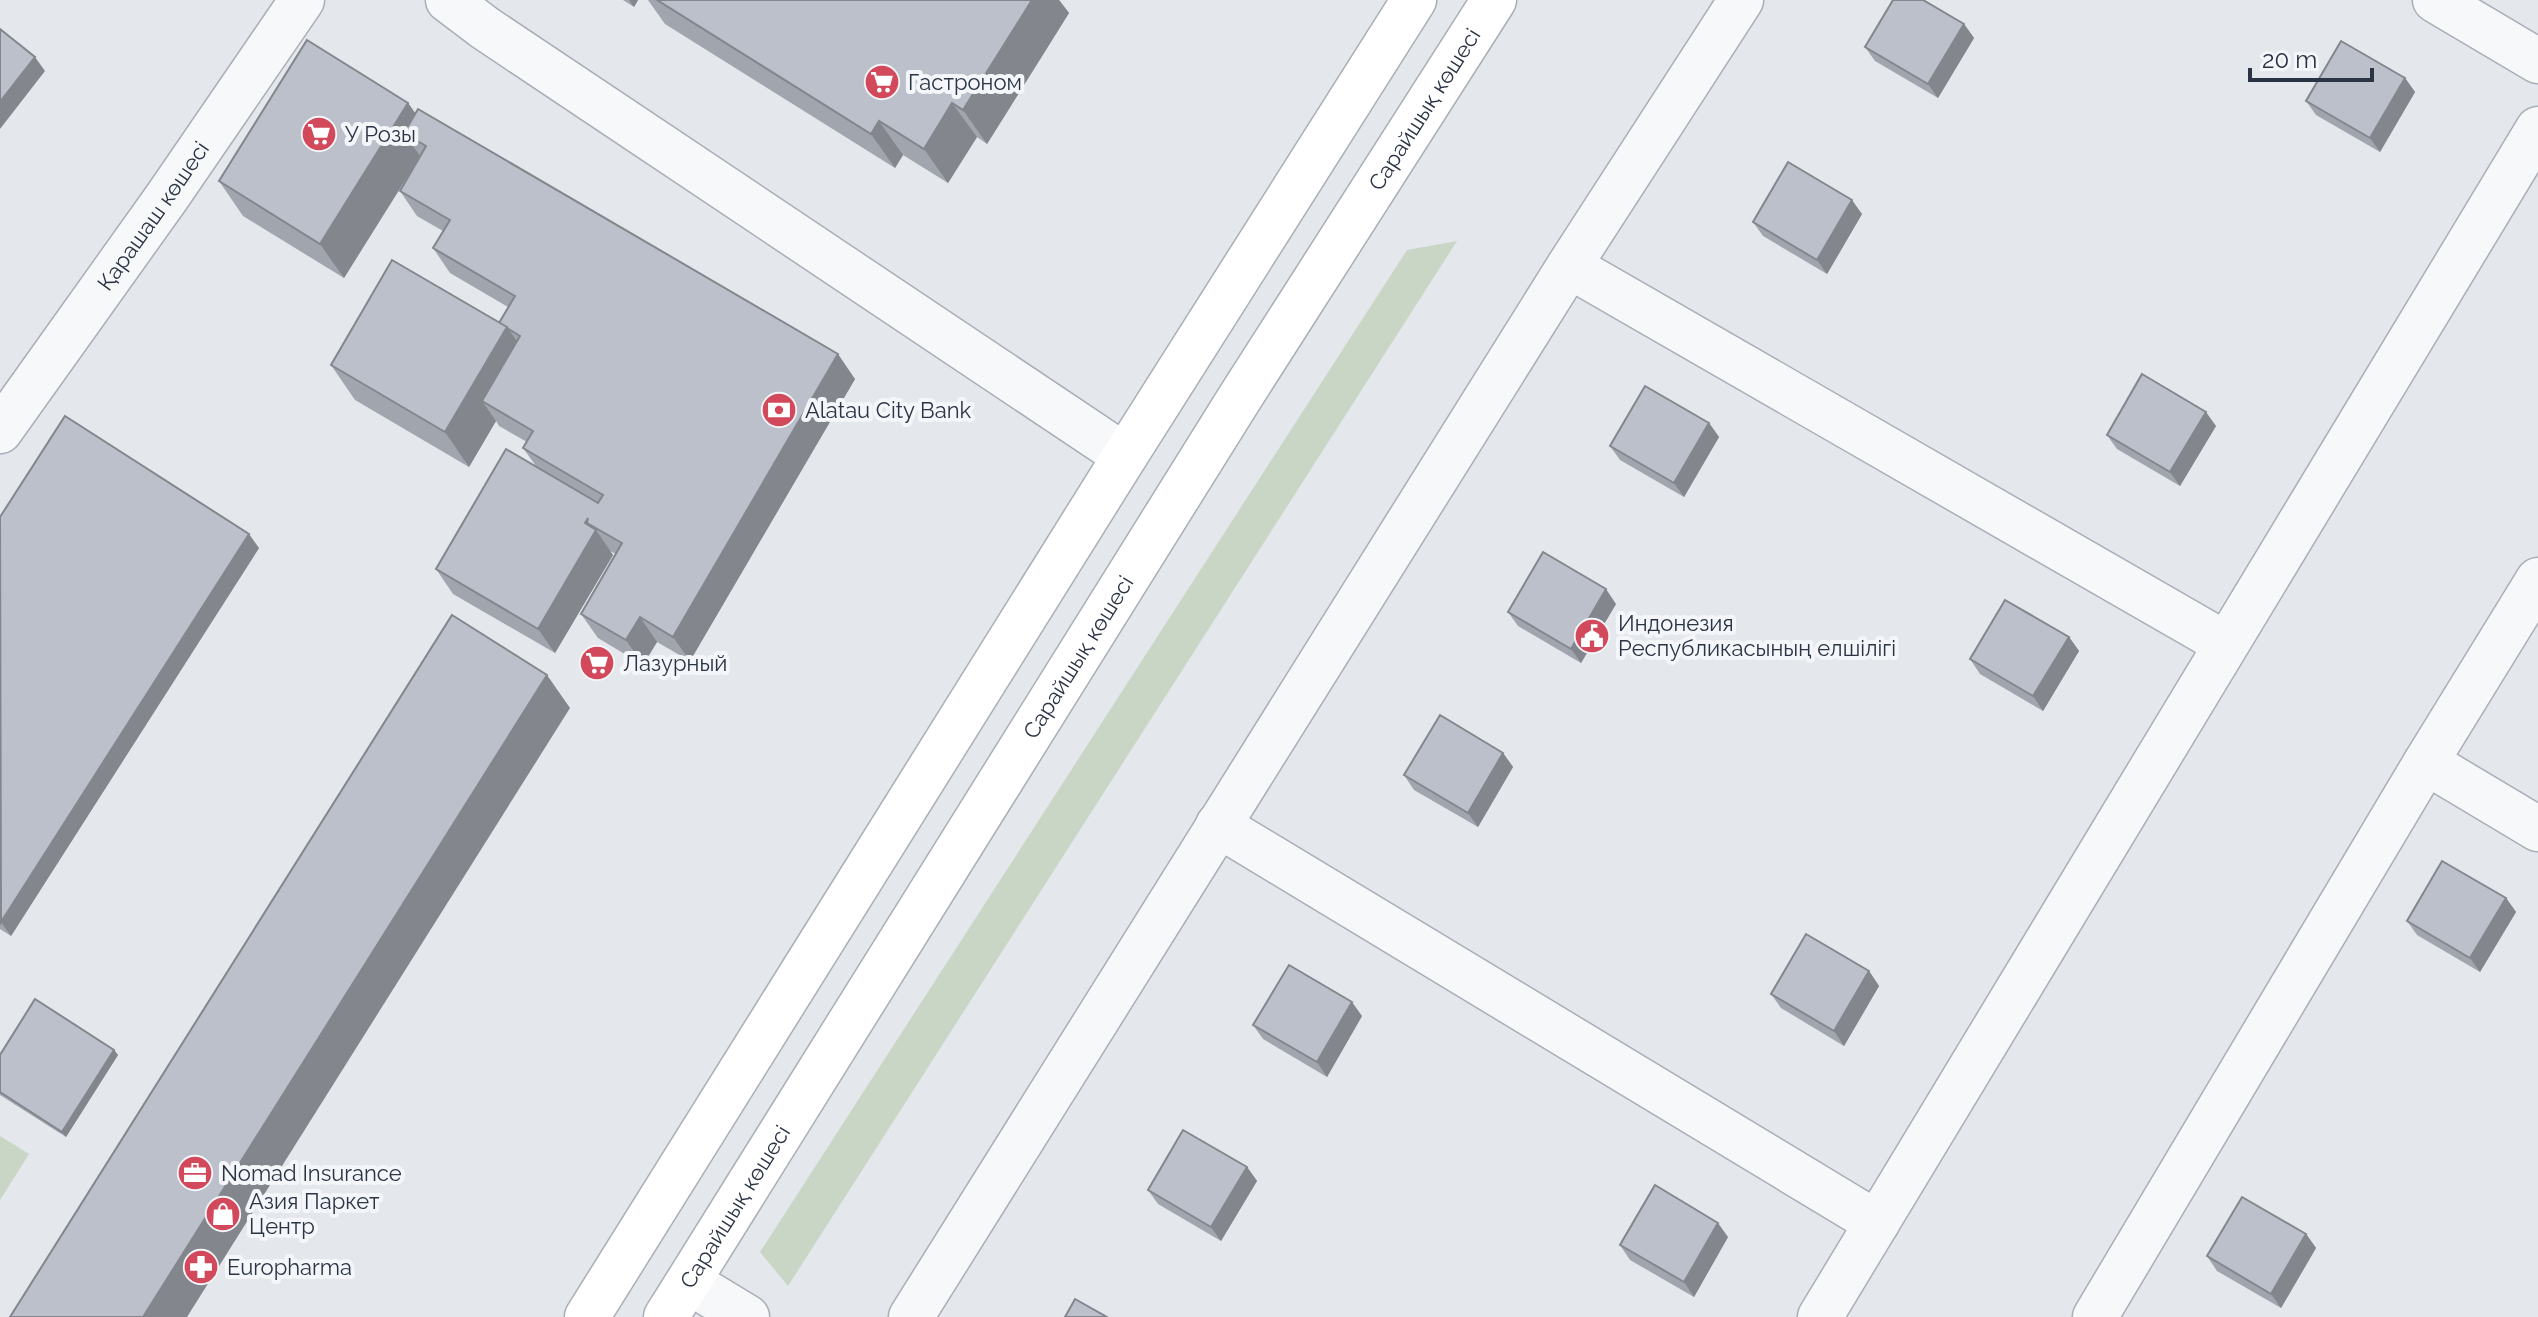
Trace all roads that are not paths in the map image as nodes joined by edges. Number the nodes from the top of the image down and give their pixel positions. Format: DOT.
graph roads {
  1 [pos="302,0"];
  2 [pos="448,0"];
  3 [pos="1414,0"];
  4 [pos="1441,0"];
  5 [pos="1494,0"];
  6 [pos="1741,0"];
  7 [pos="2435,0"];
  8 [pos="2538,61"];
  9 [pos="2538,129"];
  10 [pos="1569,266"];
  11 [pos="1263,363"];
  12 [pos="0,431"];
  13 [pos="1125,456"];
  14 [pos="2538,580"];
  15 [pos="2226,644"];
  16 [pos="2426,762"];
  17 [pos="1218,825"];
  18 [pos="2538,829"];
  19 [pos="858,1011"];
  20 [pos="1877,1223"];
  21 [pos="677,1299"];
  22 [pos="587,1317"];
  23 [pos="747,1317"];
  24 [pos="911,1317"];
  25 [pos="1820,1317"];
  26 [pos="2095,1317"];
  1 -- 12 [label="street, Қарашаш көшесі"];
  2 -- 13 [label="street"];
  3 -- 13 [label="main road"];
  4 -- 11 [label="main road"];
  5 -- 11 [label="main road, Сарайшық көшесі"];
  6 -- 10 [label="street"];
  7 -- 8 [label="street"];
  9 -- 15 [label="street"];
  10 -- 15 [label="street"];
  10 -- 17 [label="street"];
  11 -- 19 [label="main road, Сарайшық көшесі"];
  13 -- 19 [label="main road"];
  13 -- 22 [label="main road"];
  14 -- 16 [label="street"];
  15 -- 20 [label="street"];
  16 -- 18 [label="street"];
  16 -- 26 [label="street"];
  17 -- 20 [label="street"];
  17 -- 24 [label="street"];
  19 -- 21 [label="main road, Сарайшық көшесі"];
  20 -- 25 [label="street"];
  21 -- 23 [label="street"];
}
